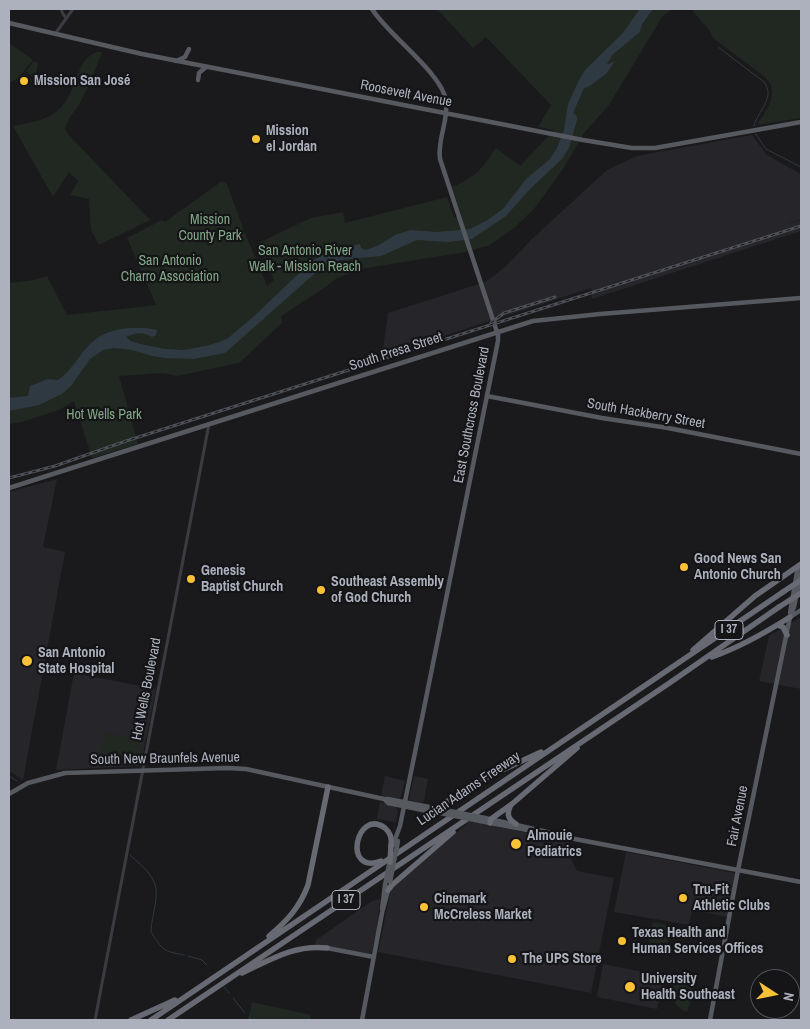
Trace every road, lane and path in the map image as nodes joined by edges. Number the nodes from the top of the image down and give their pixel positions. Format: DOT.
graph roads {
  1 [pos="61,9"];
  2 [pos="73,9"];
  3 [pos="372,9"];
  4 [pos="66,18"];
  5 [pos="9,23"];
  6 [pos="55,34"];
  7 [pos="188,49"];
  8 [pos="175,61"];
  9 [pos="206,67"];
  10 [pos="198,80"];
  11 [pos="446,114"];
  12 [pos="801,122"];
  13 [pos="801,298"];
  14 [pos="496,332"];
  15 [pos="487,396"];
  16 [pos="209,424"];
  17 [pos="801,454"];
  18 [pos="9,488"];
  19 [pos="801,563"];
  20 [pos="801,572"];
  21 [pos="801,580"];
  22 [pos="801,593"];
  23 [pos="801,610"];
  24 [pos="790,617"];
  25 [pos="777,625"];
  26 [pos="787,635"];
  27 [pos="702,661"];
  28 [pos="674,666"];
  29 [pos="590,722"];
  30 [pos="591,735"];
  31 [pos="143,770"];
  32 [pos="328,787"];
  33 [pos="9,794"];
  34 [pos="490,803"];
  35 [pos="404,804"];
  36 [pos="512,804"];
  37 [pos="437,811"];
  38 [pos="489,820"];
  39 [pos="516,824"];
  40 [pos="400,826"];
  41 [pos="556,835"];
  42 [pos="392,845"];
  43 [pos="407,847"];
  44 [pos="390,862"];
  45 [pos="739,870"];
  46 [pos="801,882"];
  47 [pos="387,888"];
  48 [pos="327,948"];
  49 [pos="374,957"];
  50 [pos="232,965"];
  51 [pos="227,980"];
  52 [pos="199,987"];
  53 [pos="95,1019"];
  54 [pos="131,1020"];
  55 [pos="151,1020"];
  56 [pos="169,1020"];
  57 [pos="362,1020"];
  58 [pos="710,1020"];
  1 -- 4 [label="street"];
  2 -- 4 [label="street"];
  3 -- 11 [label="main road, East Southcross Boulevard"];
  4 -- 6 [label="street"];
  5 -- 6 [label="main road, Roosevelt Avenue"];
  6 -- 8 [label="main road, Roosevelt Avenue"];
  7 -- 8 [label="main road"];
  8 -- 9 [label="main road, Roosevelt Avenue"];
  9 -- 10 [label="main road"];
  9 -- 11 [label="main road, Roosevelt Avenue"];
  11 -- 12 [label="main road, Roosevelt Avenue"];
  11 -- 14 [label="main road, East Southcross Boulevard"];
  13 -- 14 [label="main road, South Presa Street"];
  14 -- 15 [label="main road, East Southcross Boulevard"];
  14 -- 16 [label="main road, South Presa Street"];
  15 -- 17 [label="main road, South Hackberry Street"];
  15 -- 35 [label="main road, East Southcross Boulevard"];
  16 -- 18 [label="main road, South Presa Street"];
  16 -- 31 [label="street, Hot Wells Boulevard"];
  19 -- 20 [label="main road, Fair Avenue"];
  19 -- 24 [label="main road, Fair Avenue"];
  19 -- 28 [label="highway"];
  20 -- 24 [label="main road, Fair Avenue"];
  21 -- 28 [label="highway, Lucian Adams Freeway / I 37, bridge"];
  22 -- 27 [label="highway, Lucian Adams Freeway / I 37, bridge"];
  23 -- 24 [label="main road"];
  24 -- 25 [label="highway"];
  24 -- 26 [label="main road, Fair Avenue"];
  25 -- 26 [label="highway"];
  25 -- 27 [label="highway"];
  26 -- 45 [label="main road, Fair Avenue"];
  27 -- 30 [label="highway, Lucian Adams Freeway / I 37"];
  28 -- 29 [label="highway, Lucian Adams Freeway / I 37"];
  29 -- 37 [label="highway"];
  29 -- 43 [label="highway, Lucian Adams Freeway / I 37"];
  30 -- 34 [label="highway, Lucian Adams Freeway / I 37"];
  30 -- 36 [label="highway"];
  31 -- 32 [label="main road, South New Braunfels Avenue"];
  31 -- 33 [label="main road, South New Braunfels Avenue"];
  31 -- 53 [label="street, Hot Wells Boulevard"];
  32 -- 35 [label="main road, South New Braunfels Avenue"];
  32 -- 50 [label="highway"];
  34 -- 47 [label="highway"];
  34 -- 51 [label="highway, Lucian Adams Freeway / I 37"];
  35 -- 37 [label="main road, South New Braunfels Avenue"];
  35 -- 40 [label="main road, East Southcross Boulevard"];
  36 -- 38 [label="highway"];
  36 -- 39 [label="highway"];
  37 -- 38 [label="main road, South New Braunfels Avenue, bridge"];
  37 -- 38 [label="main road, South New Braunfels Avenue, bridge"];
  38 -- 39 [label="main road, South New Braunfels Avenue"];
  38 -- 41 [label="main road, South New Braunfels Avenue"];
  39 -- 41 [label="main road, South New Braunfels Avenue"];
  40 -- 42 [label="main road, East Southcross Boulevard"];
  40 -- 47 [label="main road, East Southcross Boulevard, bridge"];
  41 -- 45 [label="main road, South New Braunfels Avenue"];
  42 -- 43 [label="highway"];
  42 -- 44 [label="highway, bridge"];
  43 -- 50 [label="highway, Lucian Adams Freeway / I 37"];
  44 -- 47 [label="main road, East Southcross Boulevard, bridge"];
  45 -- 46 [label="main road, South New Braunfels Avenue"];
  45 -- 58 [label="main road, Fair Avenue"];
  47 -- 49 [label="main road, East Southcross Boulevard"];
  48 -- 49 [label="main road"];
  48 -- 51 [label="highway"];
  49 -- 57 [label="main road, East Southcross Boulevard"];
  50 -- 52 [label="highway, Lucian Adams Freeway / I 37"];
  51 -- 56 [label="highway, Lucian Adams Freeway / I 37"];
  52 -- 54 [label="highway"];
  52 -- 55 [label="highway, Lucian Adams Freeway / I 37"];
}
